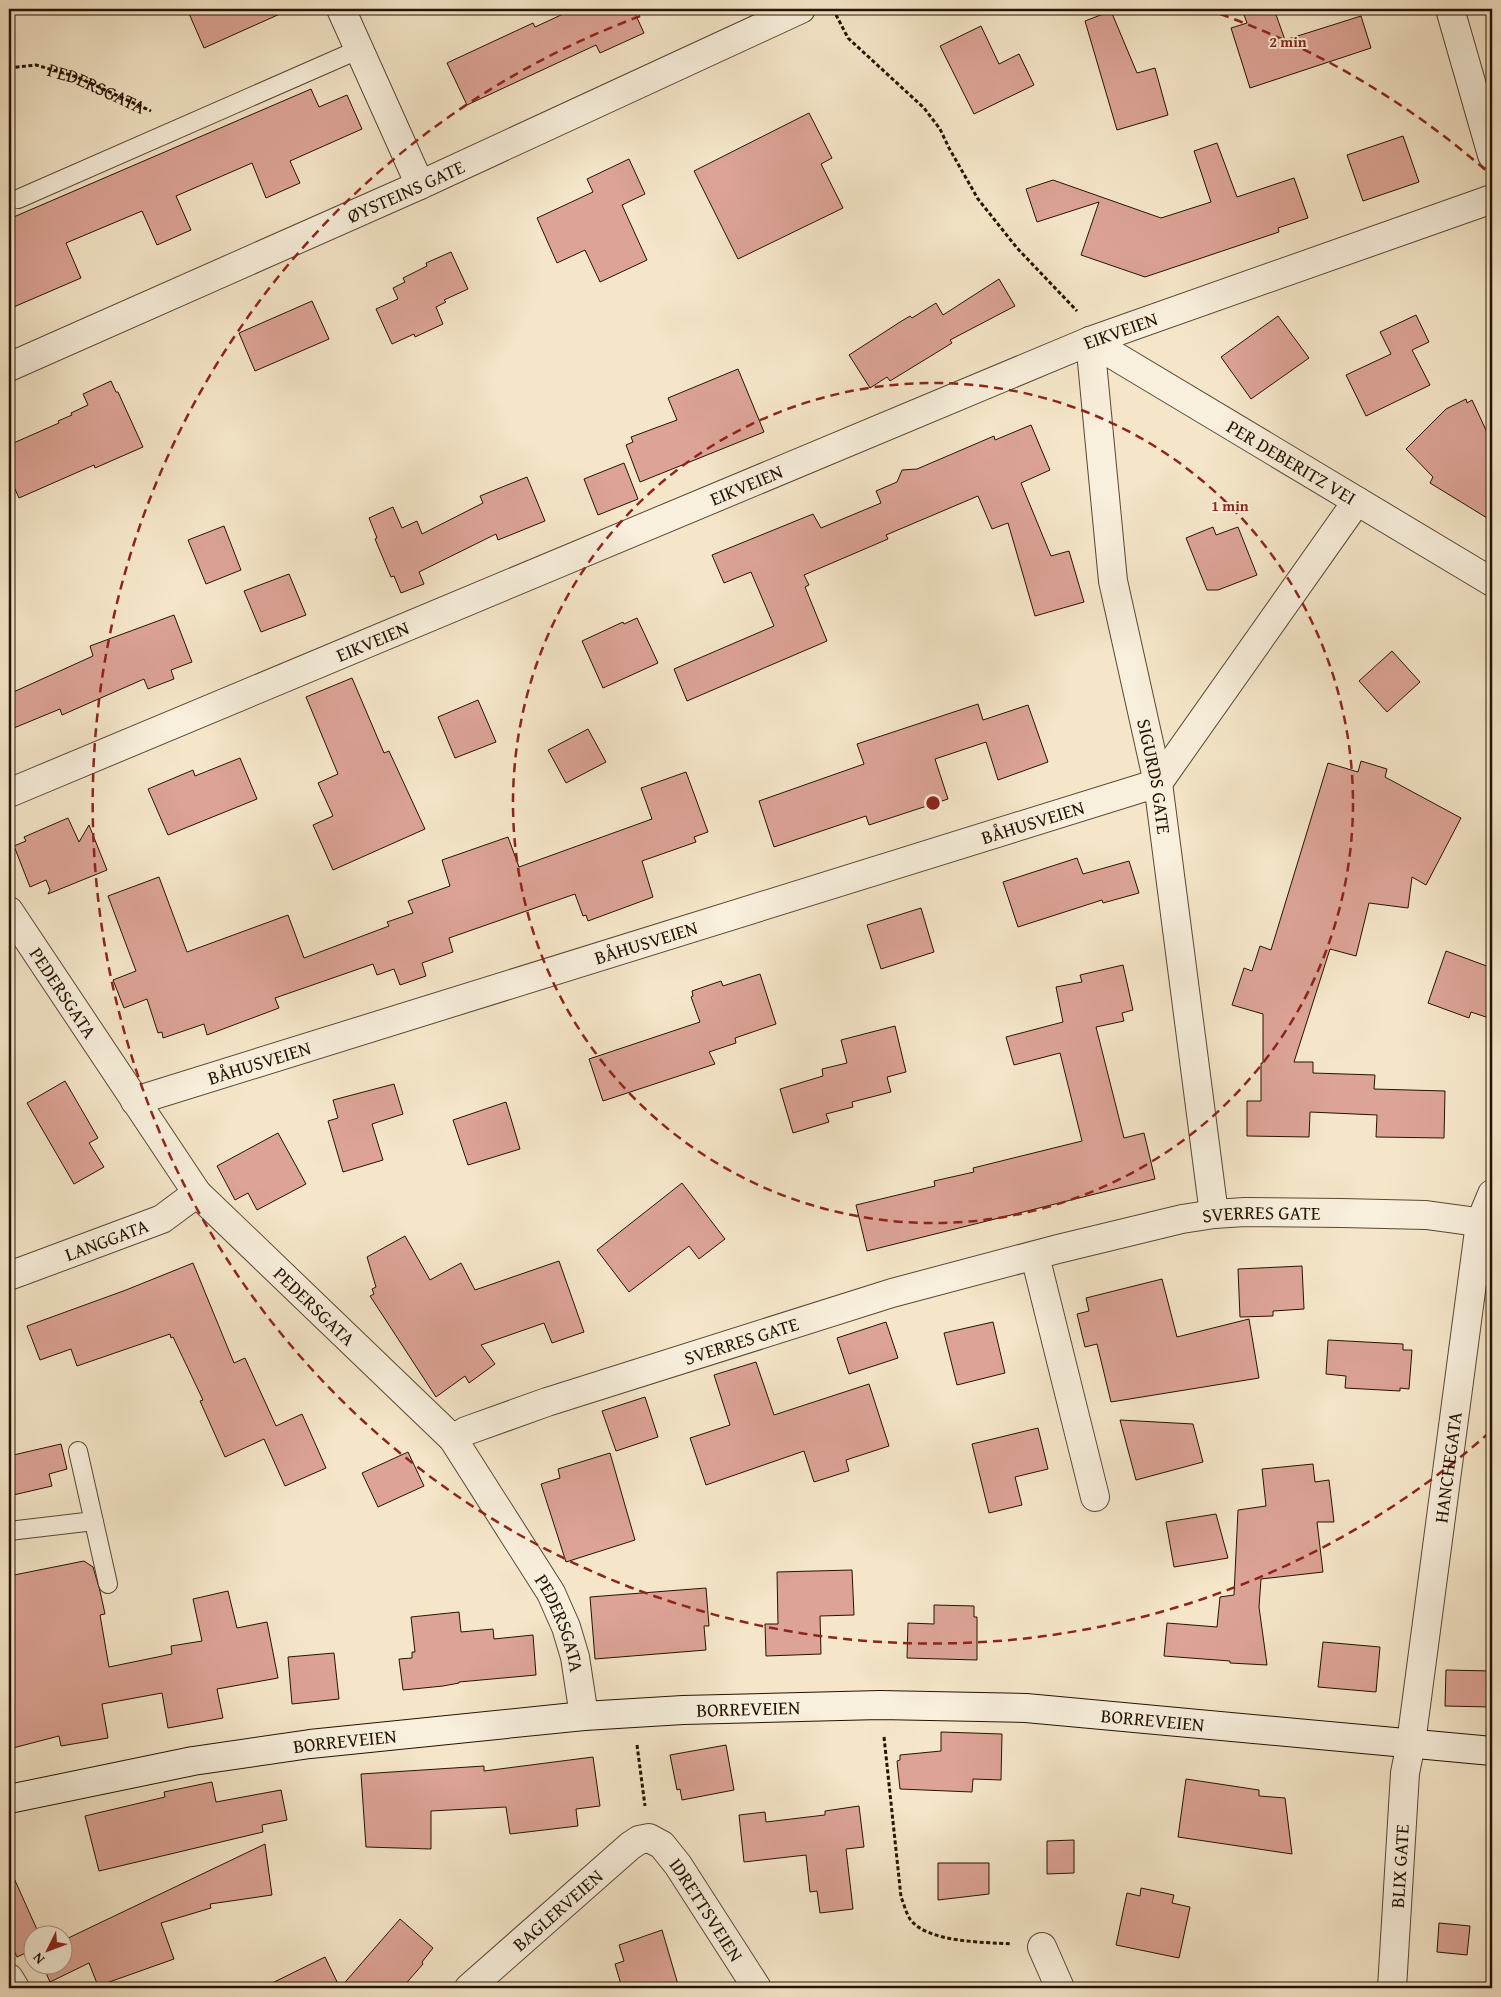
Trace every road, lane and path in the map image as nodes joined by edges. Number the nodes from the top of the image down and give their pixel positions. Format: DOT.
graph roads {
  1 [pos="341,9"];
  2 [pos="801,9"];
  3 [pos="833,9"];
  4 [pos="1450,9"];
  5 [pos="360,49"];
  6 [pos="9,68"];
  7 [pos="183,126"];
  8 [pos="1492,155"];
  9 [pos="420,185"];
  10 [pos="18,199"];
  11 [pos="1492,200"];
  12 [pos="1079,313"];
  13 [pos="1090,341"];
  14 [pos="9,367"];
  15 [pos="1357,501"];
  16 [pos="1492,582"];
  17 [pos="1158,783"];
  18 [pos="9,793"];
  19 [pos="9,911"];
  20 [pos="135,1101"];
  21 [pos="196,1193"];
  22 [pos="1492,1194"];
  23 [pos="1214,1214"];
  24 [pos="1486,1224"];
  25 [pos="1035,1256"];
  26 [pos="9,1276"];
  27 [pos="452,1440"];
  28 [pos="78,1452"];
  29 [pos="1095,1497"];
  30 [pos="94,1521"];
  31 [pos="9,1531"];
  32 [pos="108,1584"];
  33 [pos="880,1705"];
  34 [pos="632,1712"];
  35 [pos="584,1716"];
  36 [pos="1411,1744"];
  37 [pos="1492,1750"];
  38 [pos="9,1800"];
  39 [pos="649,1838"];
  40 [pos="1042,1947"];
  41 [pos="9,1978"];
  42 [pos="15,1988"];
  43 [pos="469,1988"];
  44 [pos="757,1988"];
  45 [pos="1060,1988"];
  46 [pos="1392,1988"];
  1 -- 5 [label="street"];
  2 -- 9 [label="street, ØYSTEINS GATE"];
  3 -- 12 [label="path"];
  4 -- 8 [label="street"];
  5 -- 7 [label="lane"];
  5 -- 9 [label="street"];
  6 -- 7 [label="path, PEDERSGATA"];
  7 -- 10 [label="lane"];
  9 -- 14 [label="street, ØYSTEINS GATE"];
  11 -- 13 [label="street, EIKVEIEN"];
  13 -- 15 [label="street, PER DEBERITZ VEI"];
  13 -- 17 [label="street, SIGURDS GATE"];
  13 -- 18 [label="street, EIKVEIEN"];
  15 -- 16 [label="street, PER DEBERITZ VEI"];
  15 -- 17 [label="street"];
  17 -- 20 [label="street, BÅHUSVEIEN"];
  17 -- 23 [label="street, SIGURDS GATE"];
  19 -- 20 [label="street, PEDERSGATA"];
  20 -- 21 [label="street, PEDERSGATA"];
  21 -- 26 [label="street, LANGGATA"];
  21 -- 27 [label="street, PEDERSGATA"];
  22 -- 24 [label="street, HANCHEGATA"];
  23 -- 24 [label="street, SVERRES GATE"];
  23 -- 25 [label="street, SVERRES GATE"];
  24 -- 36 [label="street, HANCHEGATA"];
  25 -- 27 [label="street, SVERRES GATE"];
  25 -- 29 [label="street"];
  27 -- 35 [label="street, PEDERSGATA"];
  28 -- 30 [label="lane"];
  30 -- 31 [label="lane"];
  30 -- 32 [label="lane"];
  33 -- 34 [label="street, BORREVEIEN"];
  33 -- 36 [label="street, BORREVEIEN"];
  33 -- 40 [label="path"];
  34 -- 35 [label="street, BORREVEIEN"];
  34 -- 39 [label="path"];
  35 -- 38 [label="street, BORREVEIEN"];
  36 -- 37 [label="street, BORREVEIEN"];
  36 -- 46 [label="street, BLIX GATE"];
  39 -- 43 [label="street, BAGLERVEIEN"];
  39 -- 44 [label="street, IDRETTSVEIEN"];
  40 -- 45 [label="street"];
  41 -- 42 [label="street"];
}
